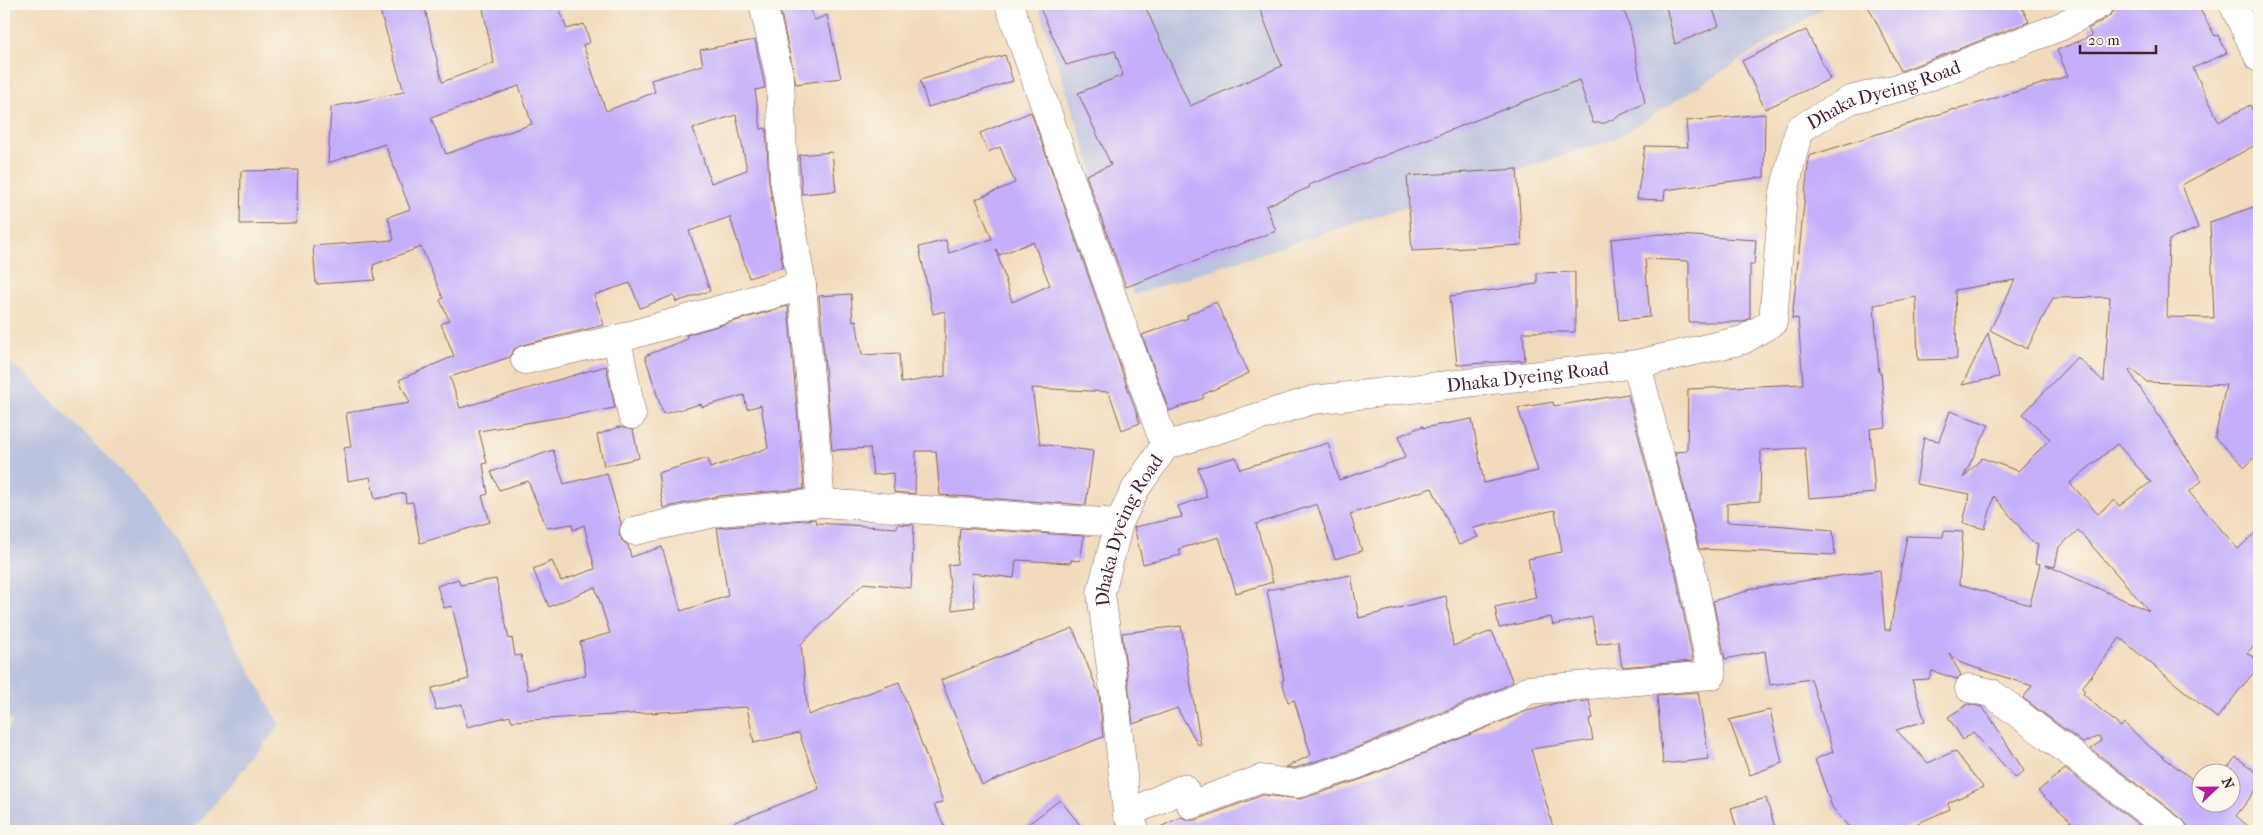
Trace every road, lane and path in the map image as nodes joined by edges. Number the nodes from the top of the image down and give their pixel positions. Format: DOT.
graph roads {
  1 [pos="763,4"];
  2 [pos="1009,4"];
  3 [pos="2100,4"];
  4 [pos="2233,4"];
  5 [pos="2259,58"];
  6 [pos="802,286"];
  7 [pos="618,339"];
  8 [pos="525,360"];
  9 [pos="1637,364"];
  10 [pos="632,415"];
  11 [pos="1165,446"];
  12 [pos="821,503"];
  13 [pos="1119,523"];
  14 [pos="634,531"];
  15 [pos="1969,688"];
  16 [pos="1131,823"];
  17 [pos="2173,831"];
  1 -- 6 [label="street"];
  2 -- 11 [label="street"];
  3 -- 9 [label="street, Dhaka Dyeing Road"];
  4 -- 5 [label="street"];
  6 -- 7 [label="street"];
  6 -- 12 [label="street"];
  7 -- 8 [label="street"];
  7 -- 10 [label="street"];
  9 -- 11 [label="street, Dhaka Dyeing Road"];
  9 -- 16 [label="street"];
  11 -- 13 [label="street, Dhaka Dyeing Road"];
  12 -- 13 [label="street"];
  12 -- 14 [label="street"];
  13 -- 16 [label="street, Dhaka Dyeing Road"];
  15 -- 17 [label="street"];
}
